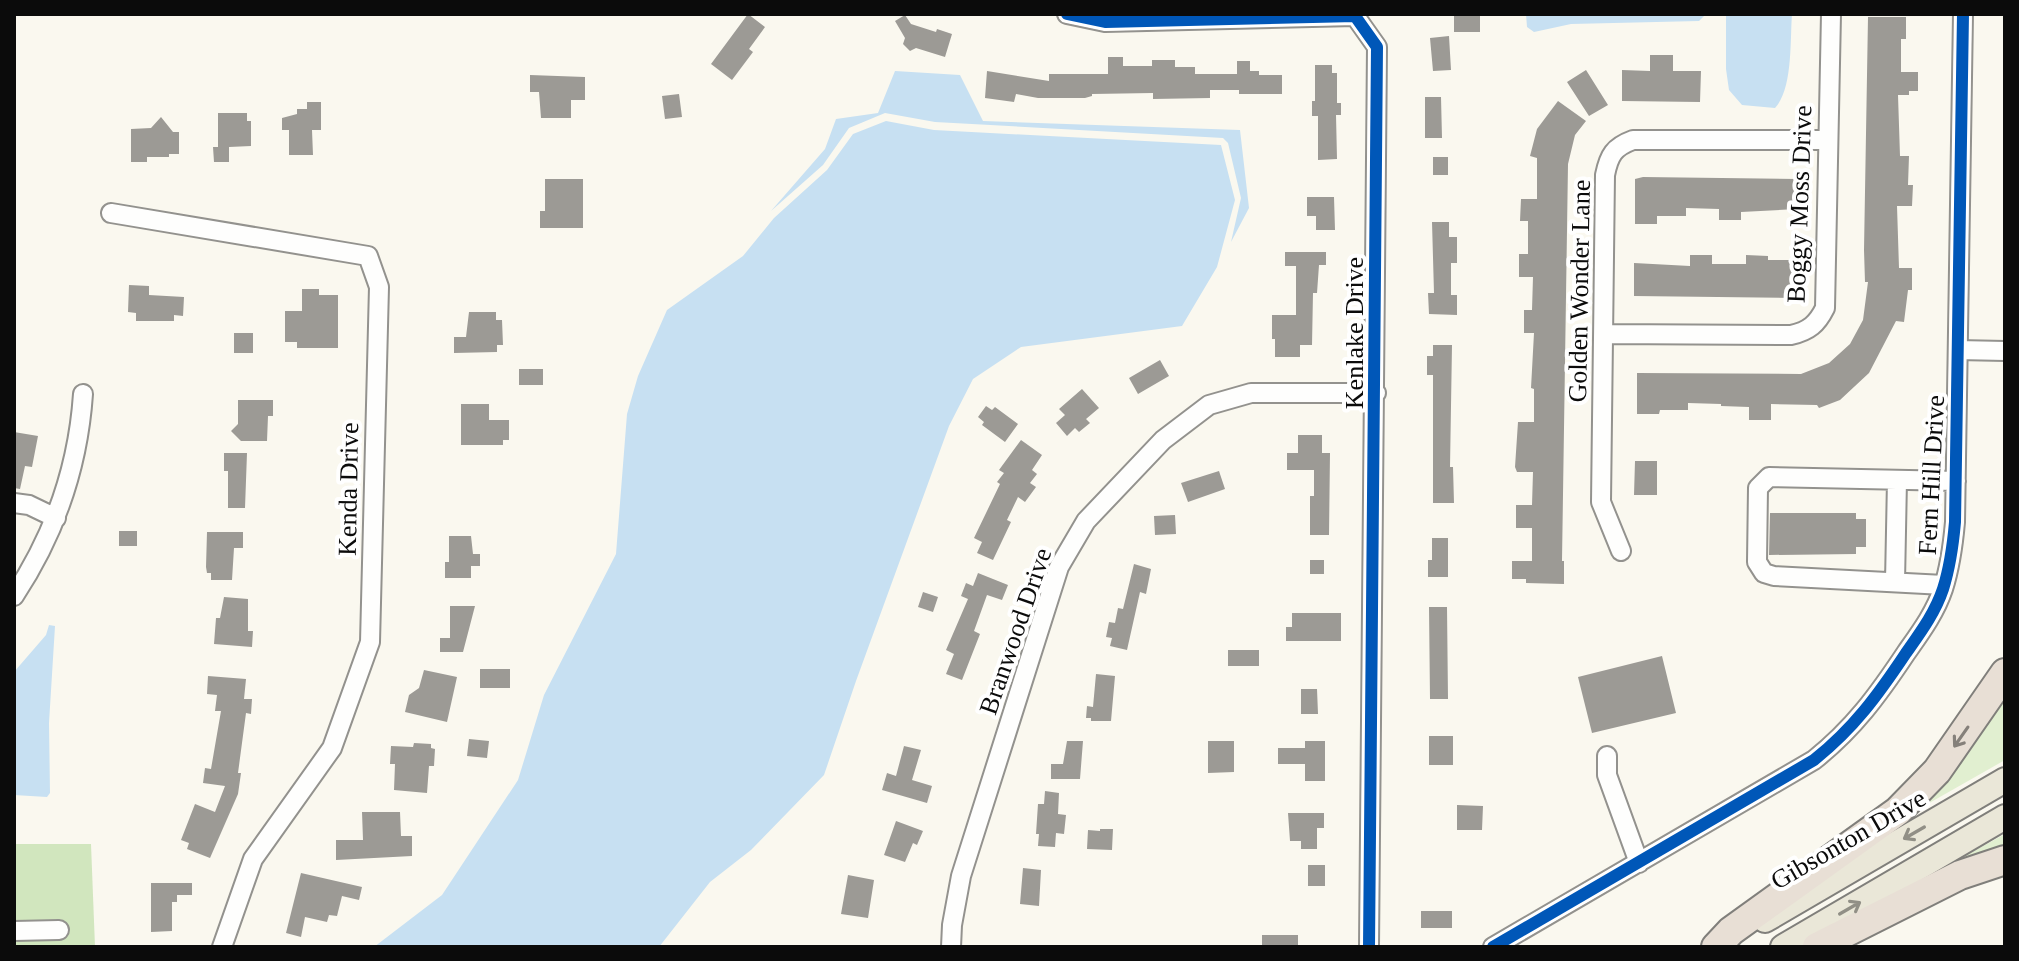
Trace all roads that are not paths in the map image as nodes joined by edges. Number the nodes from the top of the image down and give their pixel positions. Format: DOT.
graph roads {
  1 [pos="1067,14"];
  2 [pos="1831,14"];
  3 [pos="1963,14"];
  4 [pos="1828,140"];
  5 [pos="111,213"];
  6 [pos="1605,334"];
  7 [pos="1958,350"];
  8 [pos="2005,351"];
  9 [pos="1376,393"];
  10 [pos="83,394"];
  11 [pos="1897,480"];
  12 [pos="1956,481"];
  13 [pos="14,503"];
  14 [pos="56,518"];
  15 [pos="1621,551"];
  16 [pos="1895,582"];
  17 [pos="1944,585"];
  18 [pos="14,596"];
  19 [pos="2005,673"];
  20 [pos="1607,756"];
  21 [pos="2005,780"];
  22 [pos="2005,817"];
  23 [pos="2005,860"];
  24 [pos="1639,863"];
  25 [pos="59,930"];
  26 [pos="15,936"];
  27 [pos="222,947"];
  28 [pos="951,947"];
  29 [pos="1369,947"];
  30 [pos="1493,947"];
  31 [pos="1718,947"];
  32 [pos="1783,947"];
  33 [pos="1817,947"];
  1 -- 9 [label="street, Kenlake Drive"];
  2 -- 4 [label="street, Boggy Moss Drive"];
  3 -- 7 [label="street, Fern Hill Drive"];
  4 -- 6 [label="street, Boggy Moss Drive"];
  4 -- 6 [label="street, Golden Wonder Lane"];
  5 -- 27 [label="street, Kenda Drive"];
  6 -- 15 [label="street, Golden Wonder Lane"];
  7 -- 8 [label="street"];
  7 -- 12 [label="street, Fern Hill Drive"];
  9 -- 28 [label="street, Branwood Drive"];
  9 -- 29 [label="street, Kenlake Drive"];
  10 -- 14 [label="street"];
  11 -- 12 [label="street"];
  11 -- 16 [label="street"];
  11 -- 16 [label="street"];
  12 -- 17 [label="street, Fern Hill Drive"];
  13 -- 14 [label="street"];
  14 -- 18 [label="street"];
  16 -- 17 [label="street"];
  17 -- 24 [label="street, Fern Hill Drive"];
  19 -- 31 [label="highway, one-way"];
  20 -- 24 [label="street"];
  21 -- 31 [label="main road, Gibsonton Drive, one-way"];
  32 -- 22 [label="main road, one-way"];
  23 -- 33 [label="highway"];
  24 -- 30 [label="street, Fern Hill Drive"];
  25 -- 26 [label="street"];
}
